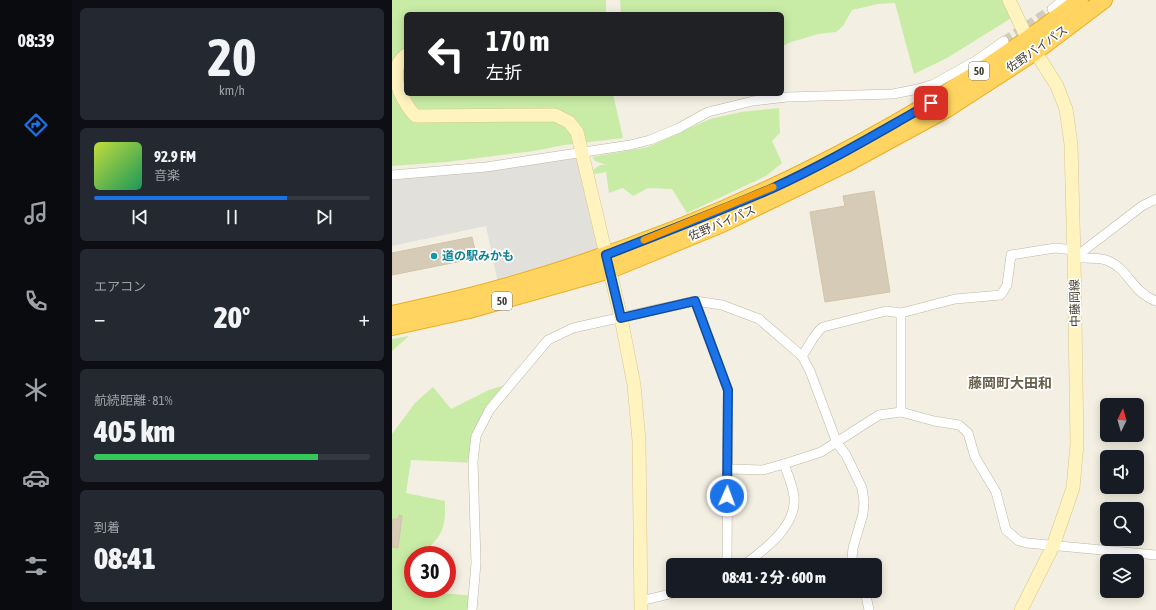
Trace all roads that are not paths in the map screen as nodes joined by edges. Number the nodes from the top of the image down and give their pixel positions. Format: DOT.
graph roads {
  1 [pos="1009,0"];
  2 [pos="1063,0"];
  3 [pos="1080,0"];
  4 [pos="1104,0"];
  5 [pos="1052,9"];
  6 [pos="1004,41"];
  7 [pos="1031,46"];
  8 [pos="404,57"];
  9 [pos="392,76"];
  10 [pos="392,76"];
  11 [pos="582,152"];
  12 [pos="392,176"];
  13 [pos="1156,199"];
  14 [pos="1074,254"];
  15 [pos="608,262"];
  16 [pos="695,301"];
  17 [pos="1156,301"];
  18 [pos="901,313"];
  19 [pos="392,314"];
  20 [pos="621,318"];
  21 [pos="392,327"];
  22 [pos="802,356"];
  23 [pos="901,412"];
  24 [pos="837,443"];
  25 [pos="784,464"];
  26 [pos="728,469"];
  27 [pos="1053,546"];
  28 [pos="1156,555"];
  29 [pos="727,558"];
  30 [pos="752,558"];
  31 [pos="853,558"];
  32 [pos="666,598"];
  33 [pos="866,598"];
  34 [pos="641,608"];
  35 [pos="472,610"];
  36 [pos="869,610"];
  37 [pos="1021,610"];
  1 -- 7 [label="street, 中藤岡線"];
  2 -- 5 [label="street"];
  3 -- 7 [label="highway, 佐野バイパス / 50"];
  4 -- 7 [label="highway, 佐野バイパス / 50"];
  6 -- 11 [label="street"];
  7 -- 14 [label="street, 中藤岡線"];
  7 -- 15 [label="highway, 佐野バイパス / 50"];
  8 -- 9 [label="street"];
  10 -- 11 [label="street"];
  11 -- 12 [label="street"];
  11 -- 15 [label="street"];
  13 -- 14 [label="street"];
  14 -- 17 [label="street"];
  14 -- 18 [label="street"];
  14 -- 27 [label="street, 中藤岡線"];
  15 -- 19 [label="highway, 佐野バイパス / 50"];
  15 -- 20 [label="street"];
  15 -- 21 [label="highway, 佐野バイパス / 50"];
  16 -- 20 [label="street"];
  16 -- 22 [label="street"];
  16 -- 26 [label="street"];
  18 -- 22 [label="street"];
  18 -- 23 [label="street"];
  20 -- 34 [label="street"];
  20 -- 35 [label="street"];
  22 -- 24 [label="street"];
  23 -- 24 [label="street"];
  23 -- 27 [label="street"];
  24 -- 25 [label="street"];
  24 -- 31 [label="street"];
  25 -- 26 [label="street"];
  25 -- 30 [label="street"];
  26 -- 29 [label="street"];
  27 -- 28 [label="street"];
  27 -- 37 [label="street, 中藤岡線"];
  32 -- 34 [label="street"];
  33 -- 36 [label="street"];
}
